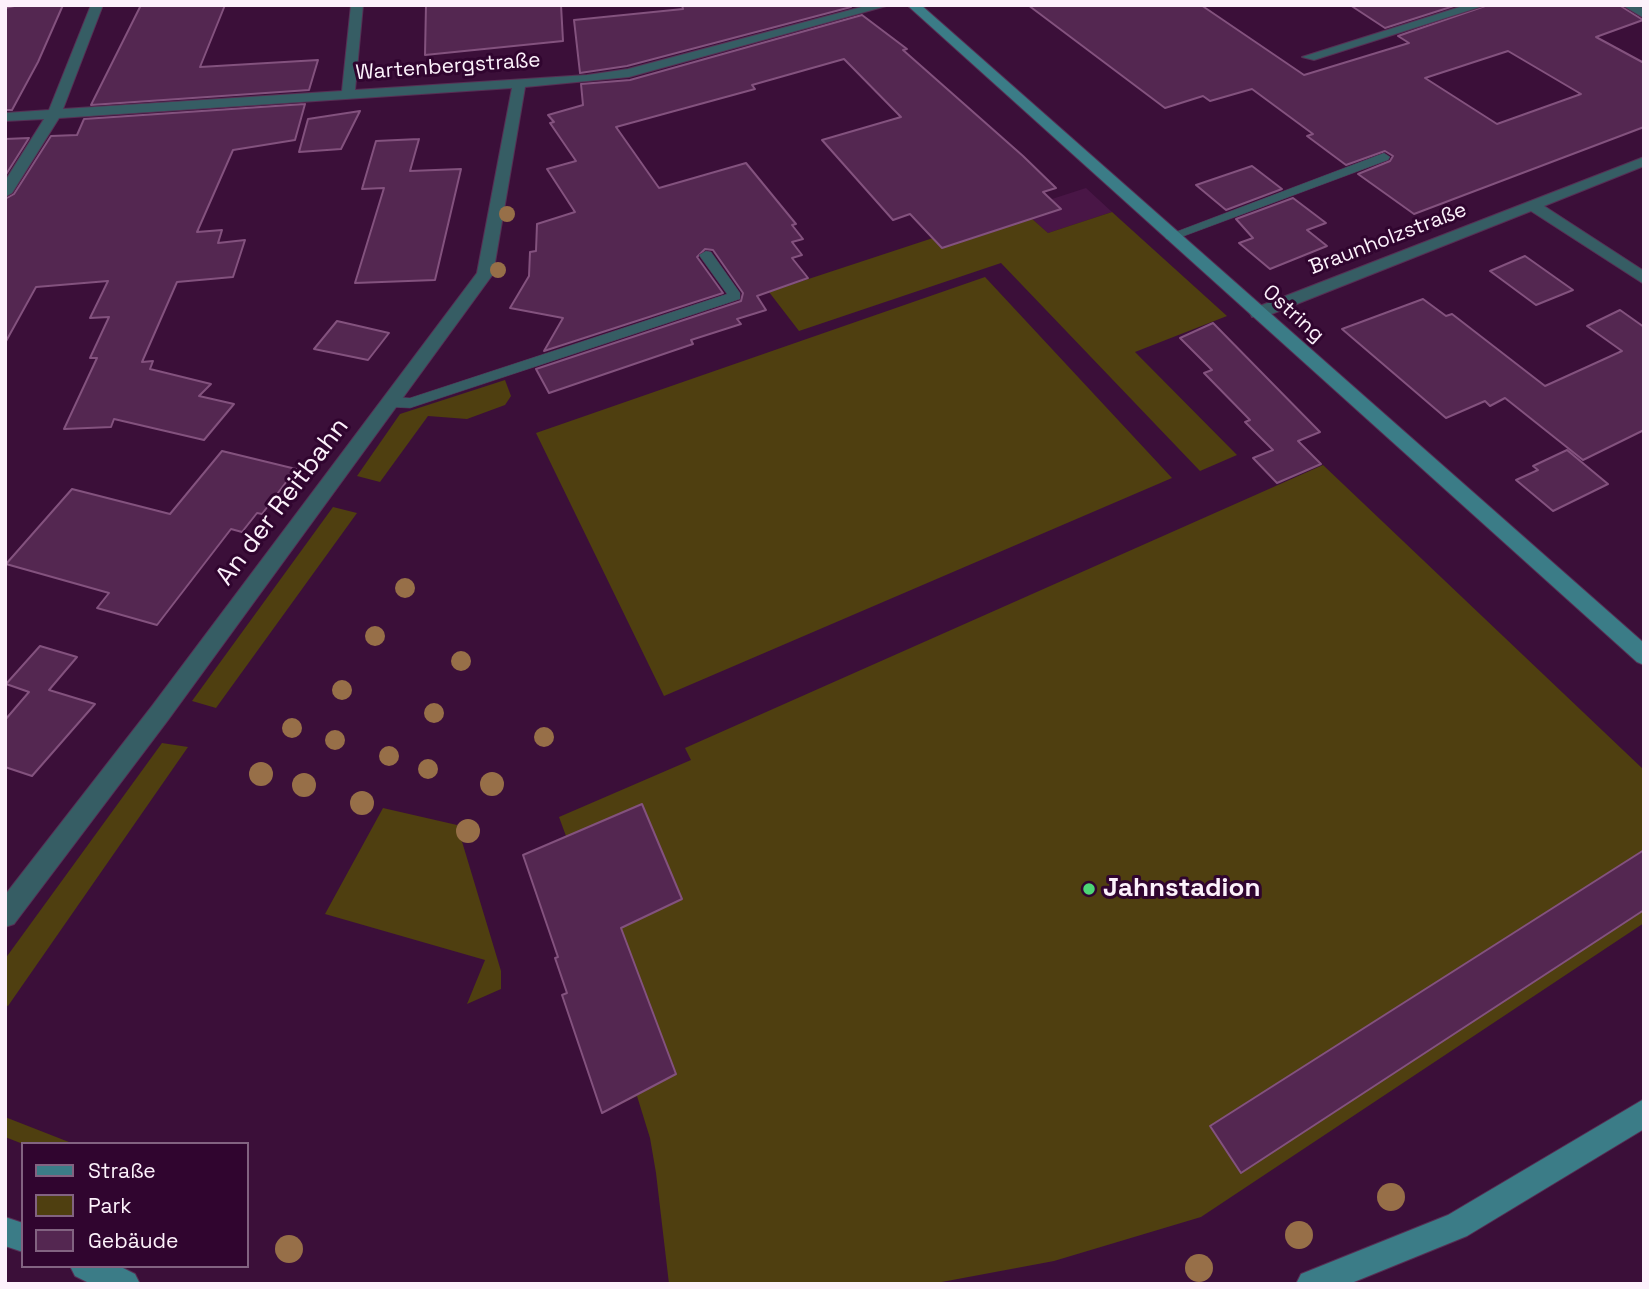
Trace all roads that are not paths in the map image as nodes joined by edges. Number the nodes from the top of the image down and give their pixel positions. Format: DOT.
graph roads {
  1 [pos="97,5"];
  2 [pos="357,5"];
  3 [pos="884,5"];
  4 [pos="913,5"];
  5 [pos="1480,5"];
  6 [pos="1628,5"];
  7 [pos="1644,14"];
  8 [pos="1309,57"];
  9 [pos="520,84"];
  10 [pos="348,94"];
  11 [pos="54,114"];
  12 [pos="5,117"];
  13 [pos="1384,157"];
  14 [pos="1644,161"];
  15 [pos="5,194"];
  16 [pos="1533,205"];
  17 [pos="1171,236"];
  18 [pos="706,255"];
  19 [pos="1644,279"];
  20 [pos="1258,313"];
  21 [pos="391,402"];
  22 [pos="1644,656"];
  23 [pos="5,915"];
  24 [pos="1644,1113"];
  25 [pos="89,1268"];
  26 [pos="125,1284"];
  27 [pos="1311,1284"];
  1 -- 11 [label="street"];
  2 -- 10 [label="street"];
  3 -- 9 [label="street, Wartenbergstraße"];
  4 -- 17 [label="street, Ostring"];
  5 -- 8 [label="street"];
  6 -- 7 [label="street"];
  9 -- 10 [label="street, Wartenbergstraße"];
  9 -- 21 [label="street, An der Reitbahn"];
  10 -- 11 [label="street, Wartenbergstraße"];
  11 -- 12 [label="street, Wartenbergstraße"];
  11 -- 15 [label="street"];
  13 -- 17 [label="lane"];
  14 -- 16 [label="street, Braunholzstraße"];
  16 -- 19 [label="street"];
  16 -- 20 [label="street, Braunholzstraße"];
  17 -- 20 [label="street, Ostring"];
  18 -- 21 [label="lane"];
  20 -- 22 [label="street, Ostring"];
  21 -- 23 [label="street, An der Reitbahn"];
  24 -- 27 [label="street"];
  25 -- 26 [label="street"];
}
